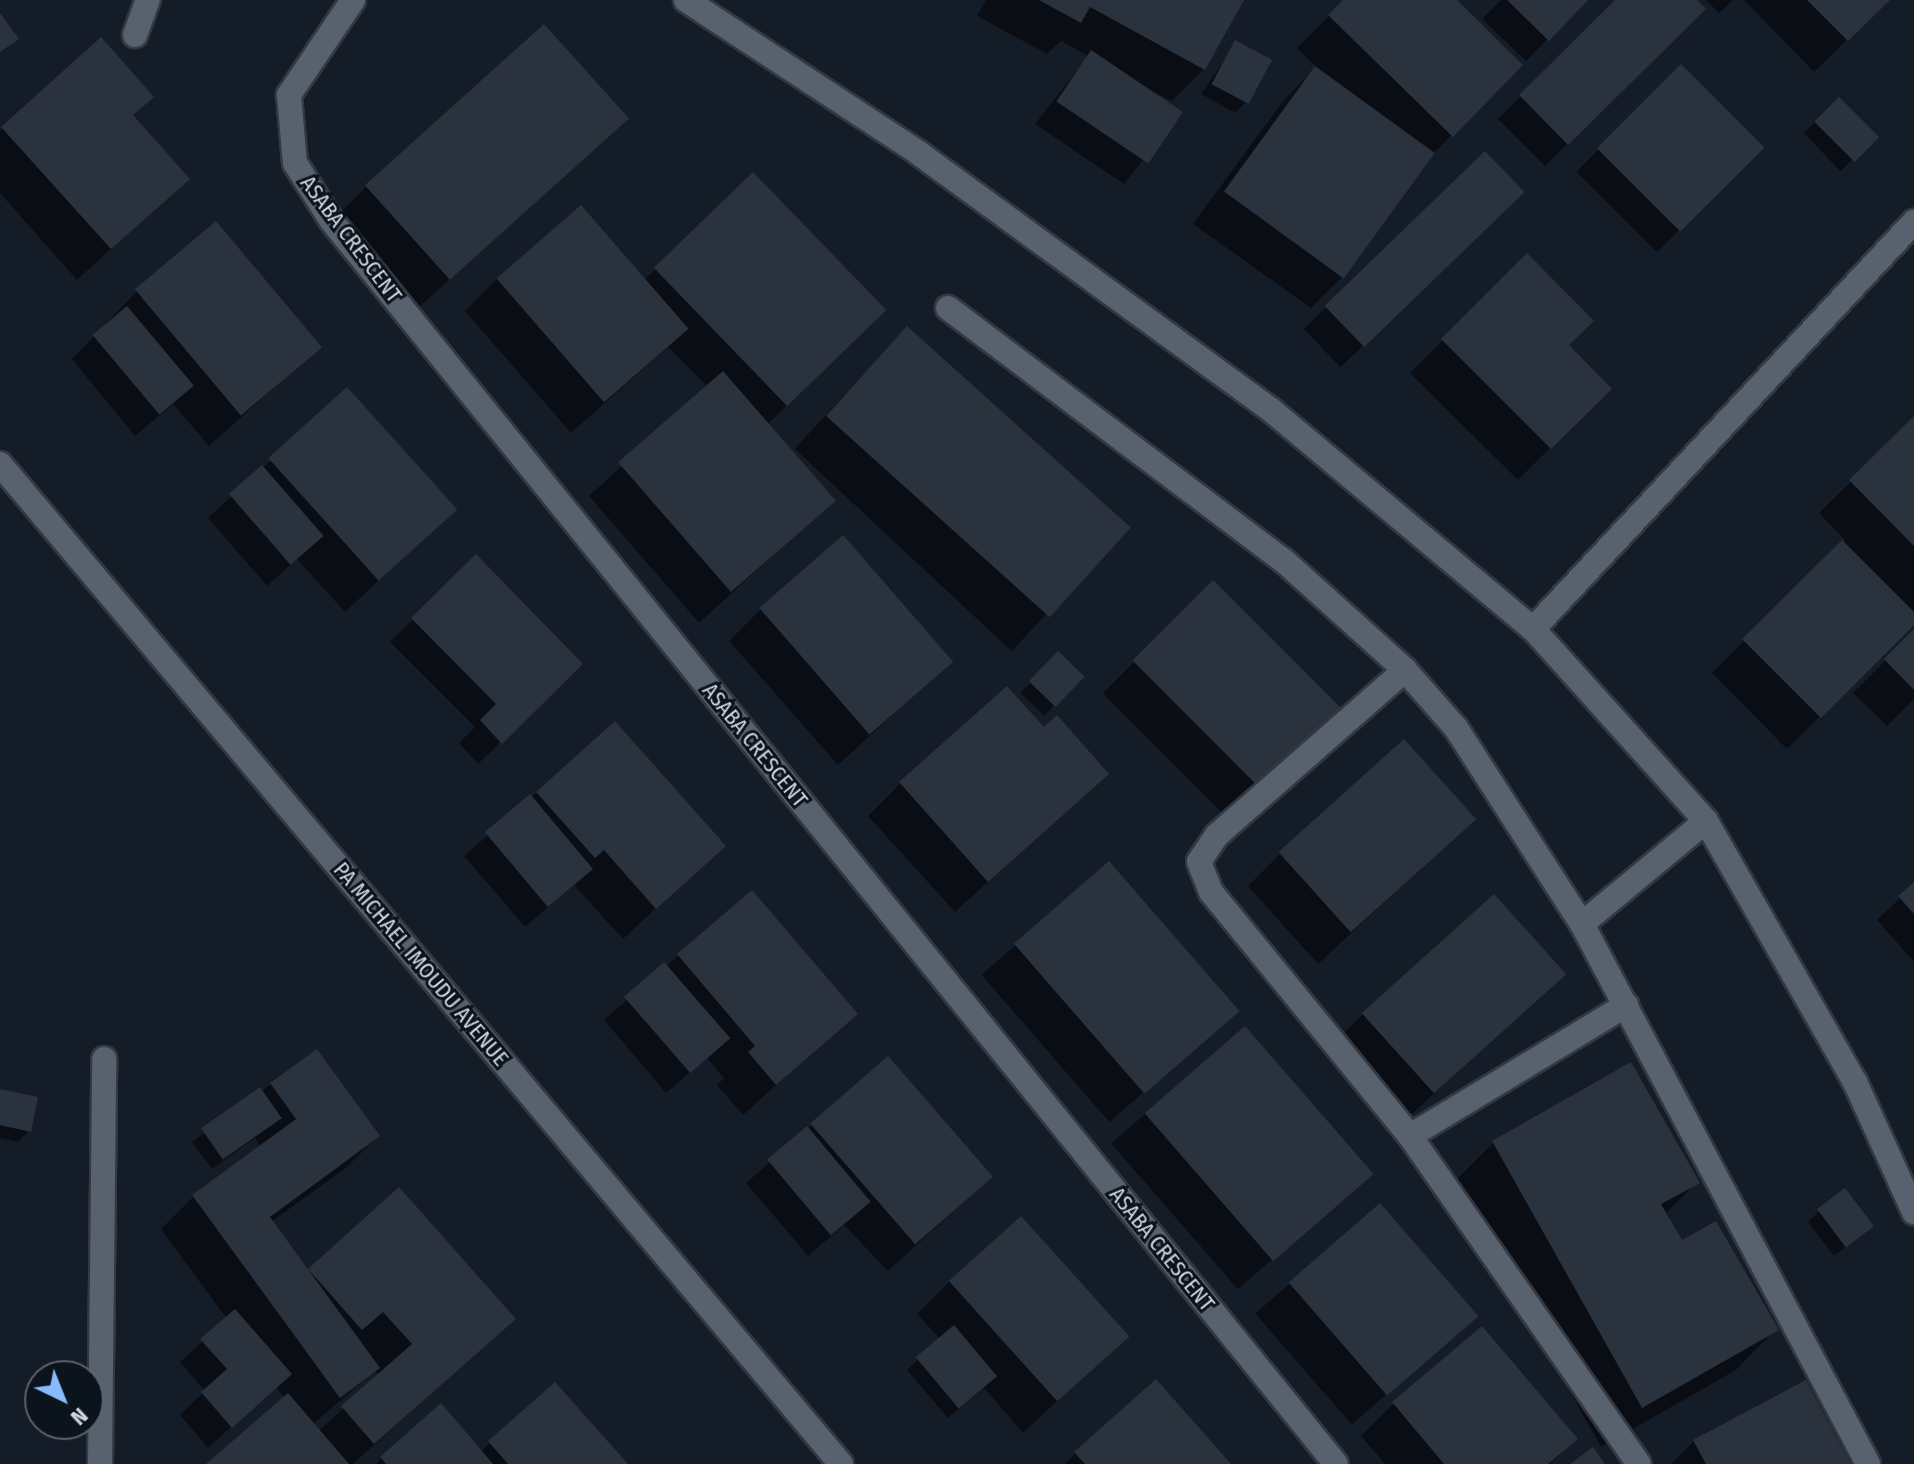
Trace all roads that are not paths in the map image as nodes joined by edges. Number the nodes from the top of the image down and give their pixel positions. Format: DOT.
graph roads {
  1 [pos="148,0"];
  2 [pos="353,0"];
  3 [pos="686,0"];
  4 [pos="135,35"];
  5 [pos="1914,222"];
  6 [pos="948,308"];
  7 [pos="0,464"];
  8 [pos="1533,629"];
  9 [pos="1405,670"];
  10 [pos="1706,821"];
  11 [pos="1582,924"];
  12 [pos="1626,1005"];
  13 [pos="104,1059"];
  14 [pos="1410,1136"];
  15 [pos="1914,1212"];
  16 [pos="100,1464"];
  17 [pos="841,1464"];
  18 [pos="1336,1464"];
  19 [pos="1639,1464"];
  20 [pos="1868,1464"];
  1 -- 4 [label="street"];
  2 -- 18 [label="street, ASABA CRESCENT"];
  3 -- 8 [label="street"];
  5 -- 8 [label="street"];
  6 -- 9 [label="street"];
  7 -- 17 [label="street, PA MICHAEL IMOUDU AVENUE"];
  8 -- 10 [label="street"];
  9 -- 11 [label="street"];
  9 -- 14 [label="street"];
  10 -- 11 [label="street"];
  10 -- 15 [label="street"];
  11 -- 12 [label="street"];
  12 -- 14 [label="street"];
  12 -- 20 [label="street"];
  13 -- 16 [label="street"];
  14 -- 19 [label="street"];
}
